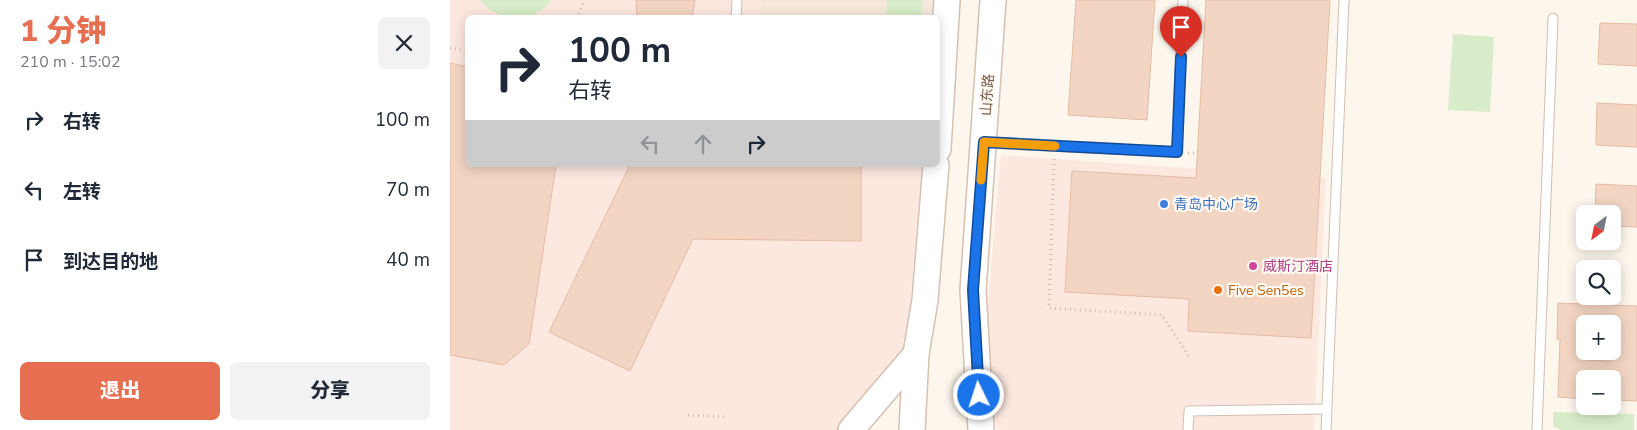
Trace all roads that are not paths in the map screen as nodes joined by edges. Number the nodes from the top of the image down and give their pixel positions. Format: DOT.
graph roads {
  1 [pos="737,0"];
  2 [pos="947,0"];
  3 [pos="993,0"];
  4 [pos="1184,0"];
  5 [pos="1344,0"];
  6 [pos="736,15"];
  7 [pos="1553,18"];
  8 [pos="940,116"];
  9 [pos="984,142"];
  10 [pos="936,167"];
  11 [pos="916,354"];
  12 [pos="1326,409"];
  13 [pos="851,430"];
  14 [pos="912,430"];
  15 [pos="982,430"];
  16 [pos="1188,430"];
  17 [pos="1326,430"];
  18 [pos="1537,430"];
  1 -- 6 [label="lane"];
  2 -- 8 [label="main road"];
  3 -- 9 [label="main road, 山东路"];
  4 -- 9 [label="lane"];
  5 -- 12 [label="lane"];
  7 -- 18 [label="lane"];
  9 -- 15 [label="main road, 山东路"];
  10 -- 11 [label="main road"];
  11 -- 13 [label="main road"];
  11 -- 14 [label="main road"];
  12 -- 16 [label="lane"];
  12 -- 17 [label="lane"];
}
